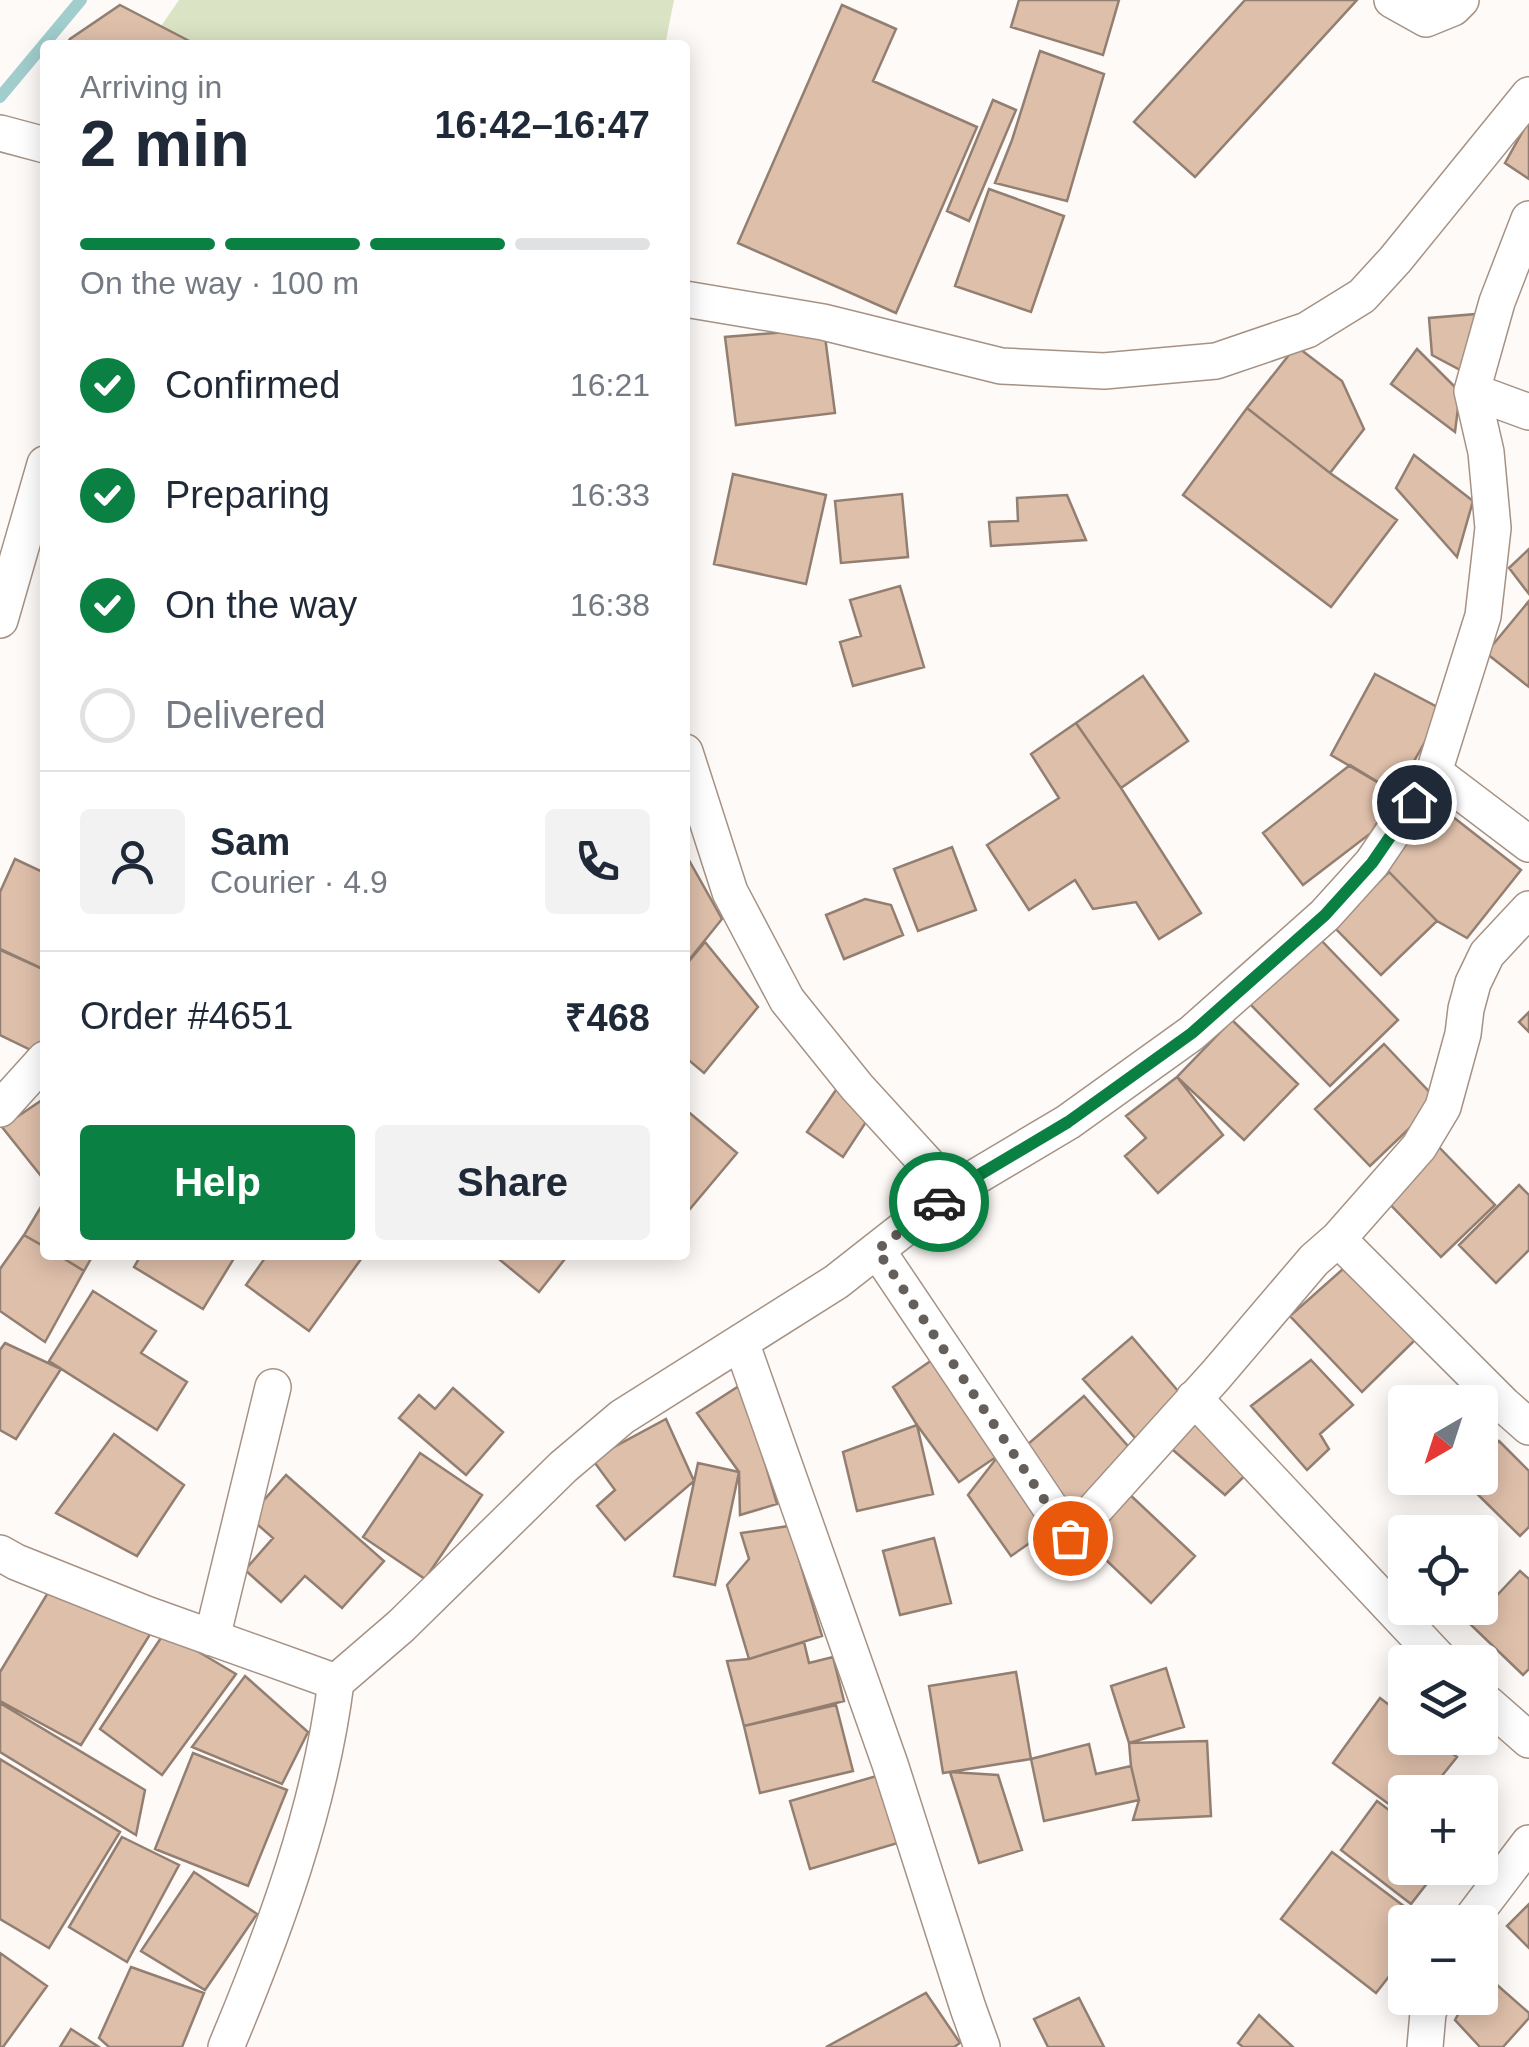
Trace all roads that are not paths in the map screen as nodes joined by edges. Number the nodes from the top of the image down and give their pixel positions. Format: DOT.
graph roads {
  1 [pos="1392,0"];
  2 [pos="1461,0"];
  3 [pos="1529,95"];
  4 [pos="0,133"];
  5 [pos="40,144"];
  6 [pos="1529,219"];
  7 [pos="690,301"];
  8 [pos="1472,391"];
  9 [pos="1529,412"];
  10 [pos="40,481"];
  11 [pos="0,620"];
  12 [pos="690,768"];
  13 [pos="1434,772"];
  14 [pos="1529,844"];
  15 [pos="1529,909"];
  16 [pos="40,1064"];
  17 [pos="0,1108"];
  18 [pos="952,1191"];
  19 [pos="1338,1239"];
  20 [pos="877,1250"];
  21 [pos="742,1342"];
  22 [pos="274,1386"];
  23 [pos="1194,1398"];
  24 [pos="1529,1427"];
  25 [pos="0,1553"];
  26 [pos="212,1638"];
  27 [pos="1426,1645"];
  28 [pos="336,1682"];
  29 [pos="1498,1712"];
  30 [pos="1529,1740"];
  31 [pos="1529,1843"];
  32 [pos="1483,1905"];
  33 [pos="1428,2015"];
  34 [pos="226,2047"];
  35 [pos="982,2047"];
  36 [pos="1424,2047"];
  1 -- 2 [label="street"];
  3 -- 7 [label="street"];
  4 -- 5 [label="street"];
  6 -- 8 [label="street"];
  8 -- 9 [label="street"];
  8 -- 13 [label="street"];
  10 -- 11 [label="street"];
  12 -- 18 [label="street"];
  13 -- 14 [label="street"];
  13 -- 18 [label="street"];
  15 -- 19 [label="street"];
  16 -- 17 [label="street"];
  18 -- 20 [label="street"];
  19 -- 23 [label="street"];
  19 -- 24 [label="street"];
  20 -- 21 [label="street"];
  20 -- 23 [label="street"];
  21 -- 28 [label="street"];
  21 -- 35 [label="street"];
  22 -- 26 [label="street"];
  23 -- 27 [label="street"];
  25 -- 26 [label="street"];
  26 -- 28 [label="street"];
  28 -- 34 [label="street"];
  29 -- 30 [label="street"];
  31 -- 32 [label="street"];
  33 -- 36 [label="street"];
}
